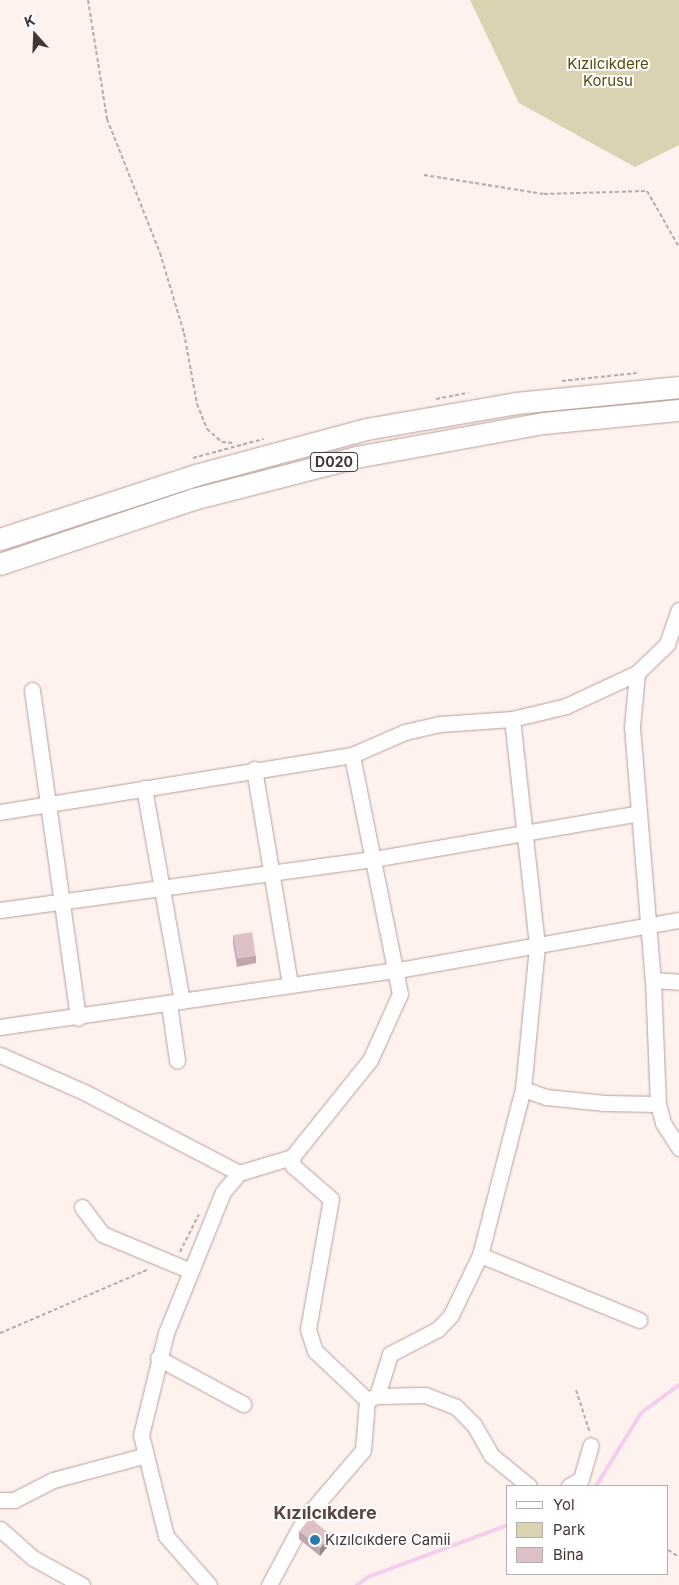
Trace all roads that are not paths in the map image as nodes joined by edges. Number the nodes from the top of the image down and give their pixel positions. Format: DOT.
graph roads {
  1 [pos="679,387"];
  2 [pos="679,410"];
  3 [pos="0,539"];
  4 [pos="0,564"];
  5 [pos="679,610"];
  6 [pos="673,646"];
  7 [pos="637,673"];
  8 [pos="32,690"];
  9 [pos="512,719"];
  10 [pos="352,755"];
  11 [pos="254,769"];
  12 [pos="144,788"];
  13 [pos="49,804"];
  14 [pos="0,812"];
  15 [pos="639,813"];
  16 [pos="523,831"];
  17 [pos="373,860"];
  18 [pos="270,874"];
  19 [pos="162,889"];
  20 [pos="64,904"];
  21 [pos="0,910"];
  22 [pos="679,920"];
  23 [pos="649,925"];
  24 [pos="538,945"];
  25 [pos="398,970"];
  26 [pos="653,980"];
  27 [pos="679,982"];
  28 [pos="290,985"];
  29 [pos="176,1002"];
  30 [pos="78,1018"];
  31 [pos="0,1027"];
  32 [pos="0,1055"];
  33 [pos="176,1060"];
  34 [pos="523,1089"];
  35 [pos="658,1104"];
  36 [pos="679,1148"];
  37 [pos="292,1157"];
  38 [pos="239,1173"];
  39 [pos="82,1207"];
  40 [pos="480,1255"];
  41 [pos="191,1271"];
  42 [pos="639,1320"];
  43 [pos="158,1358"];
  44 [pos="372,1398"];
  45 [pos="243,1404"];
  46 [pos="590,1445"];
  47 [pos="143,1456"];
  48 [pos="528,1485"];
  49 [pos="571,1485"];
  50 [pos="0,1500"];
  51 [pos="0,1530"];
  52 [pos="82,1585"];
  53 [pos="209,1585"];
  54 [pos="269,1585"];
  1 -- 3 [label="highway, D020"];
  2 -- 4 [label="highway, D020"];
  5 -- 6 [label="street"];
  6 -- 7 [label="street"];
  7 -- 9 [label="street"];
  7 -- 15 [label="street"];
  8 -- 13 [label="street"];
  9 -- 10 [label="street"];
  9 -- 16 [label="street"];
  10 -- 11 [label="street"];
  10 -- 17 [label="street"];
  11 -- 12 [label="street"];
  11 -- 18 [label="street"];
  12 -- 13 [label="street"];
  12 -- 19 [label="street"];
  13 -- 14 [label="street"];
  13 -- 20 [label="street"];
  15 -- 16 [label="street"];
  15 -- 23 [label="street"];
  16 -- 17 [label="street"];
  16 -- 24 [label="street"];
  17 -- 18 [label="street"];
  17 -- 25 [label="street"];
  18 -- 19 [label="street"];
  18 -- 28 [label="street"];
  19 -- 20 [label="street"];
  19 -- 29 [label="street"];
  20 -- 21 [label="street"];
  20 -- 30 [label="street"];
  22 -- 23 [label="street"];
  23 -- 24 [label="street"];
  23 -- 26 [label="street"];
  24 -- 25 [label="street"];
  24 -- 34 [label="street"];
  25 -- 28 [label="street"];
  25 -- 37 [label="street"];
  26 -- 27 [label="street"];
  26 -- 35 [label="street"];
  28 -- 29 [label="street"];
  29 -- 30 [label="street"];
  29 -- 33 [label="street"];
  30 -- 31 [label="street"];
  32 -- 38 [label="street"];
  34 -- 35 [label="street"];
  34 -- 40 [label="street"];
  35 -- 36 [label="street"];
  37 -- 38 [label="street"];
  37 -- 44 [label="street"];
  38 -- 41 [label="street"];
  39 -- 41 [label="street"];
  40 -- 42 [label="street"];
  40 -- 44 [label="street"];
  41 -- 43 [label="street"];
  43 -- 45 [label="street"];
  43 -- 47 [label="street"];
  44 -- 48 [label="street"];
  44 -- 54 [label="street"];
  46 -- 49 [label="street"];
  47 -- 50 [label="street"];
  47 -- 53 [label="street"];
  51 -- 52 [label="street"];
}
